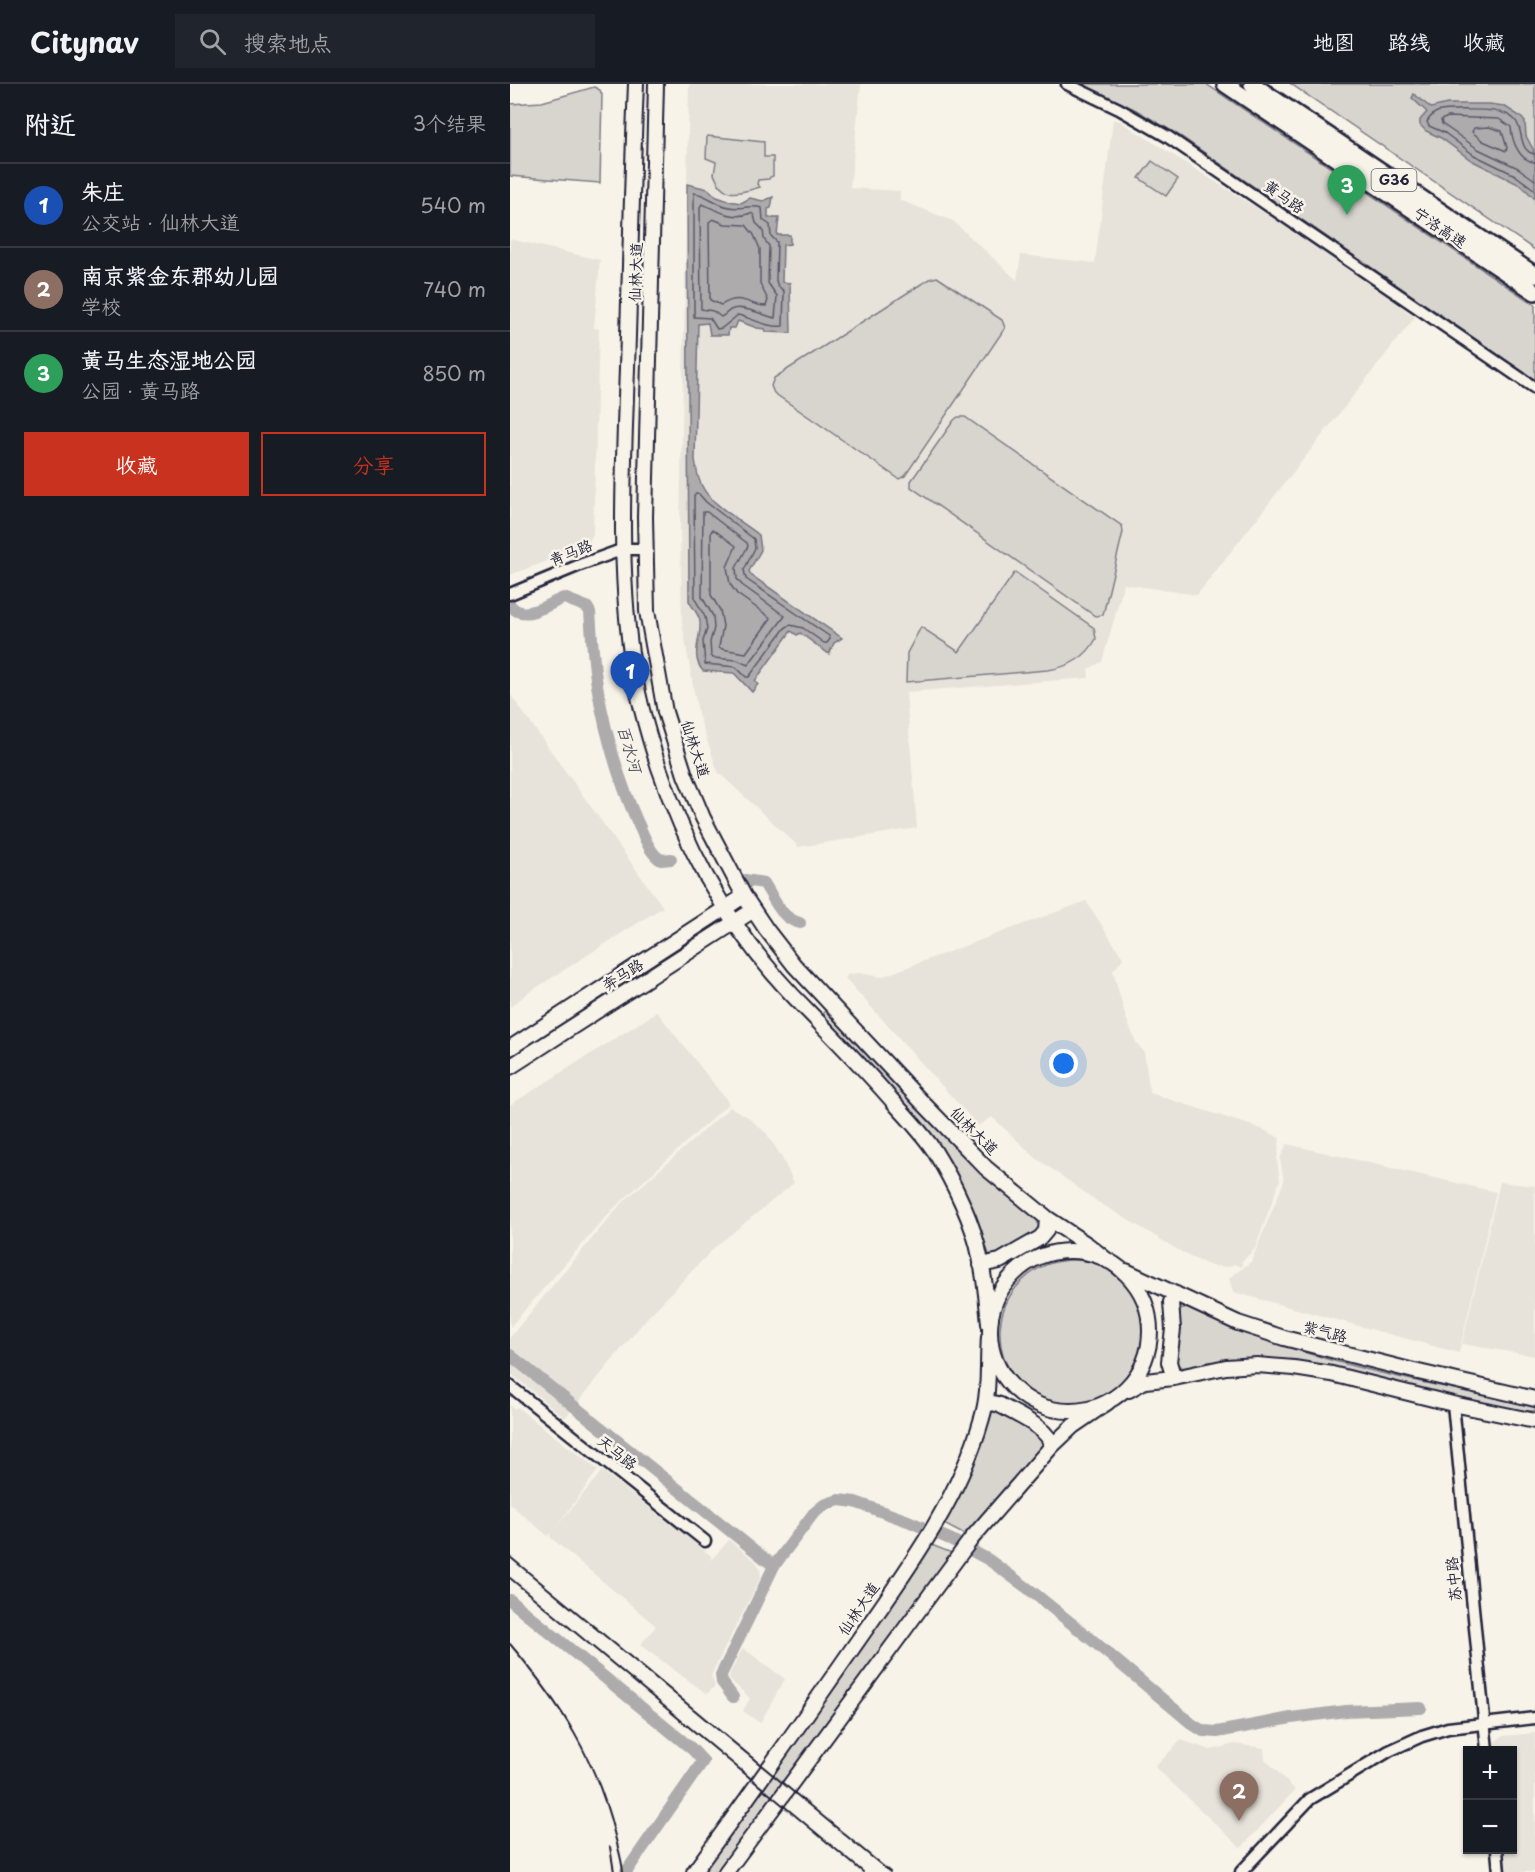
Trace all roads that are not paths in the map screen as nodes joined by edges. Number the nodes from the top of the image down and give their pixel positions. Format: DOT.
graph roads {
  1 [pos="636,84"];
  2 [pos="656,84"];
  3 [pos="1067,84"];
  4 [pos="1225,84"];
  5 [pos="1252,84"];
  6 [pos="1535,275"];
  7 [pos="1535,292"];
  8 [pos="1535,388"];
  9 [pos="624,549"];
  10 [pos="645,549"];
  11 [pos="510,594"];
  12 [pos="648,615"];
  13 [pos="627,616"];
  14 [pos="744,896"];
  15 [pos="725,909"];
  16 [pos="753,911"];
  17 [pos="735,924"];
  18 [pos="510,1048"];
  19 [pos="510,1067"];
  20 [pos="1047,1218"];
  21 [pos="1113,1264"];
  22 [pos="981,1265"];
  23 [pos="1176,1294"];
  24 [pos="989,1331"];
  25 [pos="1174,1378"];
  26 [pos="510,1386"];
  27 [pos="1113,1398"];
  28 [pos="1535,1399"];
  29 [pos="1453,1404"];
  30 [pos="986,1405"];
  31 [pos="1535,1421"];
  32 [pos="1052,1446"];
  33 [pos="705,1541"];
  34 [pos="1535,1718"];
  35 [pos="1484,1723"];
  36 [pos="1487,1746"];
  37 [pos="1498,1854"];
  38 [pos="694,1872"];
  39 [pos="726,1872"];
  40 [pos="1241,1872"];
  41 [pos="1500,1872"];
  1 -- 9 [label="main road, 仙林大道"];
  2 -- 10 [label="main road, 仙林大道"];
  3 -- 8 [label="street, 黄马路"];
  4 -- 7 [label="highway, 宁洛高速 / G36"];
  5 -- 6 [label="highway, 宁洛高速 / G36"];
  9 -- 10 [label="street, 青马路"];
  9 -- 11 [label="street, 青马路"];
  9 -- 13 [label="main road, 仙林大道"];
  10 -- 12 [label="main road, 仙林大道"];
  12 -- 13 [label="main road"];
  12 -- 14 [label="main road, 仙林大道"];
  13 -- 15 [label="main road, 仙林大道"];
  14 -- 15 [label="main road, 奔马路"];
  14 -- 16 [label="main road, 仙林大道"];
  15 -- 17 [label="main road, 仙林大道"];
  15 -- 18 [label="main road, 奔马路"];
  16 -- 17 [label="main road, 奔马路"];
  16 -- 20 [label="main road, 仙林大道"];
  17 -- 19 [label="main road, 奔马路"];
  17 -- 22 [label="main road, 仙林大道"];
  20 -- 21 [label="main road, 仙林大道"];
  20 -- 22 [label="main road"];
  21 -- 23 [label="main road, 紫气路"];
  21 -- 24 [label="main road"];
  21 -- 27 [label="main road"];
  22 -- 24 [label="main road, 仙林大道"];
  23 -- 25 [label="main road"];
  23 -- 28 [label="main road, 紫气路"];
  24 -- 27 [label="main road"];
  24 -- 30 [label="main road, 仙林大道"];
  25 -- 27 [label="main road"];
  25 -- 29 [label="main road"];
  26 -- 33 [label="street, 天马路"];
  27 -- 32 [label="main road"];
  29 -- 31 [label="main road"];
  29 -- 35 [label="street, 苏中路"];
  30 -- 32 [label="main road"];
  30 -- 38 [label="main road, 仙林大道"];
  32 -- 39 [label="main road"];
  34 -- 35 [label="street"];
  35 -- 36 [label="street, 苏中路"];
  35 -- 40 [label="street"];
  37 -- 41 [label="street"];
}
